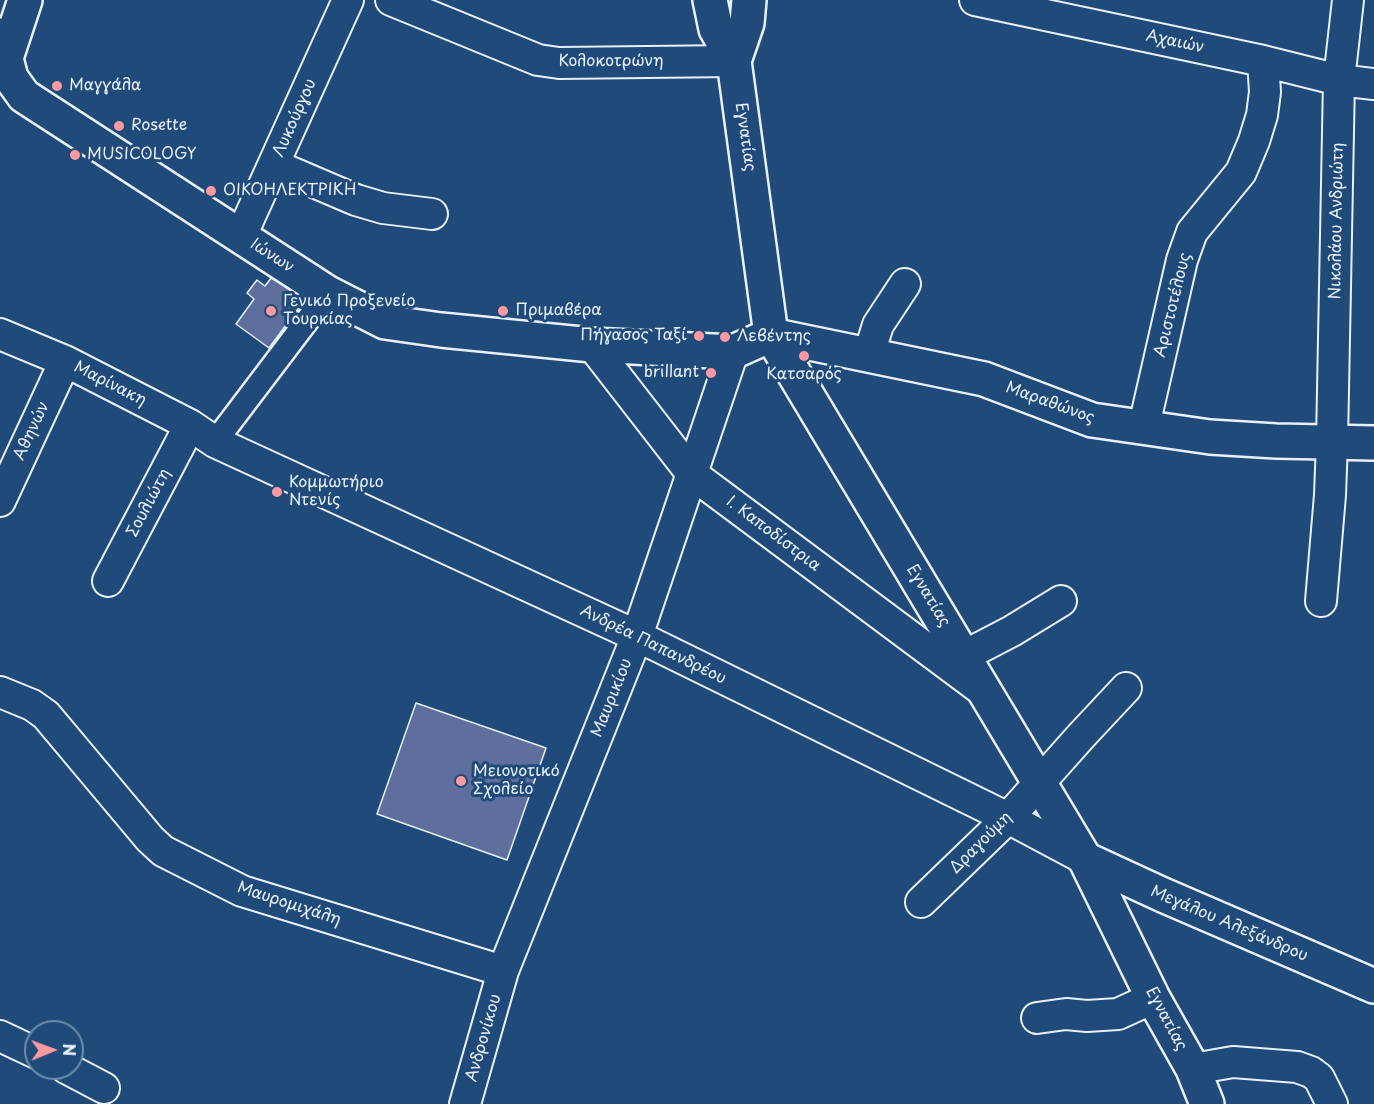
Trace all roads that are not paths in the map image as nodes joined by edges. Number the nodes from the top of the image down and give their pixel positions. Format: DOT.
graph roads {
  1 [pos="25,0"];
  2 [pos="348,0"];
  3 [pos="391,0"];
  4 [pos="710,0"];
  5 [pos="749,0"];
  6 [pos="975,0"];
  7 [pos="1348,0"];
  8 [pos="1046,7"];
  9 [pos="2,55"];
  10 [pos="734,61"];
  11 [pos="1263,61"];
  12 [pos="1340,80"];
  13 [pos="1374,84"];
  14 [pos="274,165"];
  15 [pos="432,213"];
  16 [pos="241,236"];
  17 [pos="905,284"];
  18 [pos="328,293"];
  19 [pos="0,334"];
  20 [pos="771,335"];
  21 [pos="592,345"];
  22 [pos="733,352"];
  23 [pos="869,354"];
  24 [pos="65,361"];
  25 [pos="190,425"];
  26 [pos="1144,426"];
  27 [pos="215,442"];
  28 [pos="1332,442"];
  29 [pos="1374,443"];
  30 [pos="692,474"];
  31 [pos="0,501"];
  32 [pos="108,581"];
  33 [pos="1061,601"];
  34 [pos="1321,601"];
  35 [pos="637,636"];
  36 [pos="964,656"];
  37 [pos="1126,688"];
  38 [pos="986,692"];
  39 [pos="0,693"];
  40 [pos="1038,783"];
  41 [pos="1008,818"];
  42 [pos="1085,859"];
  43 [pos="921,902"];
  44 [pos="504,971"];
  45 [pos="1374,986"];
  46 [pos="1153,998"];
  47 [pos="1037,1018"];
  48 [pos="0,1036"];
  49 [pos="24,1047"];
  50 [pos="1193,1069"];
  51 [pos="84,1077"];
  52 [pos="104,1088"];
  53 [pos="465,1104"];
  54 [pos="1207,1104"];
  55 [pos="1332,1104"];
  1 -- 9 [label="street"];
  2 -- 14 [label="street, Λυκούργου"];
  3 -- 10 [label="street, Κολοκοτρώνη"];
  4 -- 10 [label="street"];
  5 -- 10 [label="street"];
  6 -- 8 [label="street, Αχαιών"];
  7 -- 12 [label="street, Νικολάου Ανδριώτη"];
  8 -- 11 [label="street, Αχαιών"];
  9 -- 16 [label="street, Ιώνων"];
  10 -- 20 [label="street, Εγνατίας"];
  11 -- 12 [label="street, Αχαιών"];
  11 -- 26 [label="street, Αριστοτέλους"];
  12 -- 13 [label="street, Αχαιών"];
  12 -- 28 [label="street, Νικολάου Ανδριώτη"];
  14 -- 15 [label="street"];
  14 -- 16 [label="street, Λυκούργου"];
  16 -- 18 [label="street, Ιώνων"];
  17 -- 23 [label="street"];
  18 -- 21 [label="street, Ιώνων"];
  18 -- 27 [label="street"];
  19 -- 24 [label="street, Μαρίνακη"];
  20 -- 22 [label="street"];
  20 -- 23 [label="street, Μαραθώνος"];
  20 -- 36 [label="street, Εγνατίας"];
  21 -- 22 [label="street, Ιώνων"];
  21 -- 30 [label="street, Ι. Καποδίστρια"];
  22 -- 30 [label="street, Μαυρικίου"];
  23 -- 26 [label="street, Μαραθώνος"];
  24 -- 25 [label="street, Μαρίνακη"];
  24 -- 31 [label="street, Αθηνών"];
  25 -- 27 [label="street, Μαρίνακη"];
  25 -- 32 [label="street, Σουλιώτη"];
  26 -- 28 [label="street, Μαραθώνος"];
  27 -- 35 [label="street, Ανδρέα Παπανδρέου"];
  28 -- 29 [label="street, Μαραθώνος"];
  28 -- 34 [label="street, Νικολάου Ανδριώτη"];
  30 -- 35 [label="street, Μαυρικίου"];
  30 -- 38 [label="street, Ι. Καποδίστρια"];
  33 -- 36 [label="street"];
  35 -- 41 [label="street, Ανδρέα Παπανδρέου"];
  35 -- 44 [label="street, Μαυρικίου"];
  36 -- 38 [label="street, Εγνατίας"];
  37 -- 40 [label="street, Δραγούμη"];
  38 -- 40 [label="street, Εγνατίας"];
  39 -- 44 [label="street, Μαυρομιχάλη"];
  40 -- 41 [label="street, Δραγούμη"];
  40 -- 42 [label="street, Εγνατίας"];
  41 -- 42 [label="street, Ανδρέα Παπανδρέου"];
  41 -- 43 [label="street, Δραγούμη"];
  42 -- 45 [label="street, Μεγάλου Αλεξάνδρου"];
  42 -- 46 [label="street, Εγνατίας"];
  44 -- 53 [label="street, Ανδρονίκου"];
  46 -- 47 [label="street"];
  46 -- 50 [label="street, Εγνατίας"];
  48 -- 49 [label="street"];
  50 -- 54 [label="street, Εγνατίας"];
  50 -- 55 [label="street"];
  51 -- 52 [label="street"];
}
